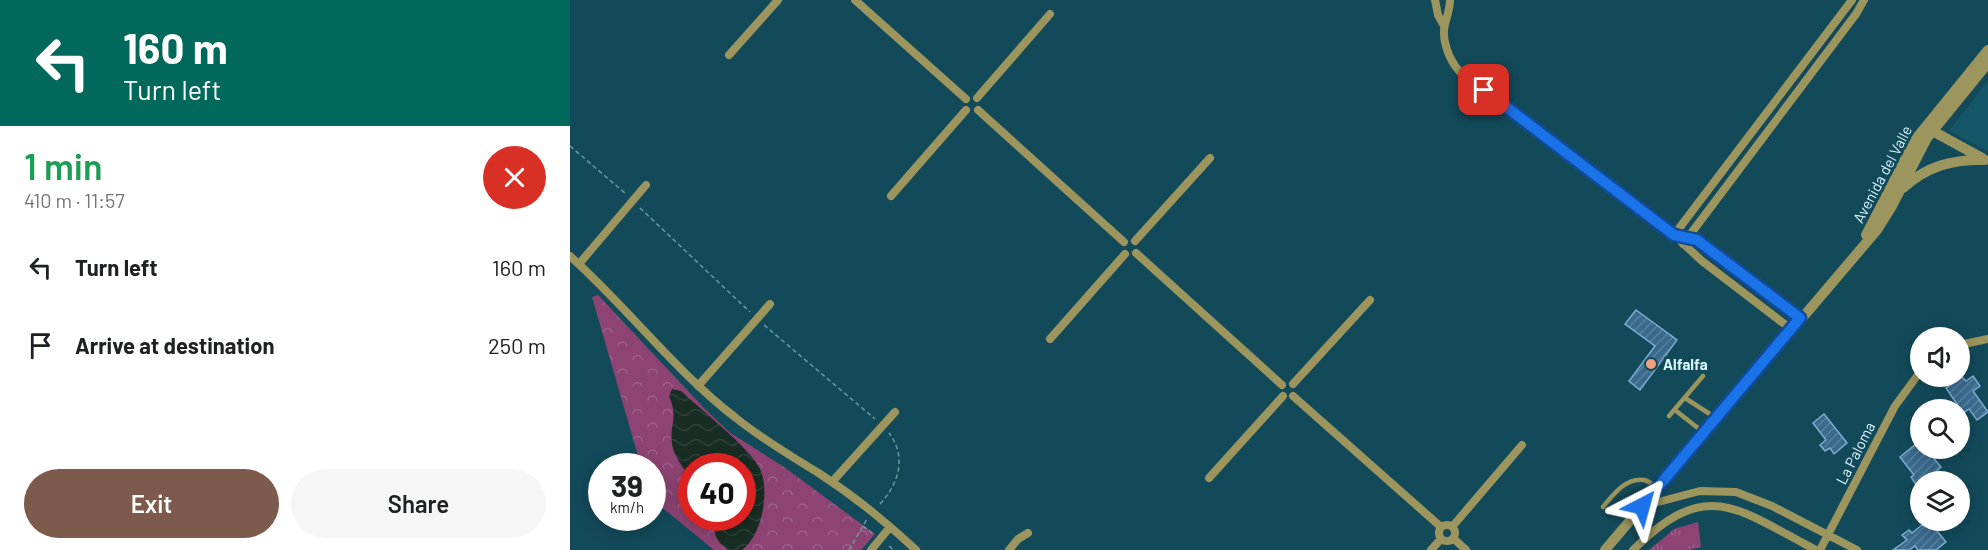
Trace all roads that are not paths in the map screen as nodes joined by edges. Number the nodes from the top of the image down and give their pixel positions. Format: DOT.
graph roads {
  1 [pos="778,0"];
  2 [pos="855,0"];
  3 [pos="1435,0"];
  4 [pos="1450,0"];
  5 [pos="1852,0"];
  6 [pos="1864,0"];
  7 [pos="1050,14"];
  8 [pos="1444,26"];
  9 [pos="1988,50"];
  10 [pos="729,55"];
  11 [pos="1988,63"];
  12 [pos="977,98"];
  13 [pos="966,99"];
  14 [pos="966,110"];
  15 [pos="978,110"];
  16 [pos="1928,129"];
  17 [pos="1210,158"];
  18 [pos="1986,160"];
  19 [pos="646,185"];
  20 [pos="1899,192"];
  21 [pos="891,196"];
  22 [pos="1674,235"];
  23 [pos="1686,240"];
  24 [pos="1124,242"];
  25 [pos="1136,242"];
  26 [pos="1136,253"];
  27 [pos="1125,254"];
  28 [pos="570,256"];
  29 [pos="1851,258"];
  30 [pos="579,264"];
  31 [pos="1370,300"];
  32 [pos="770,304"];
  33 [pos="1800,318"];
  34 [pos="1791,330"];
  35 [pos="1050,339"];
  36 [pos="1988,339"];
  37 [pos="1970,343"];
  38 [pos="1703,376"];
  39 [pos="1293,384"];
  40 [pos="1282,385"];
  41 [pos="698,386"];
  42 [pos="1910,386"];
  43 [pos="1283,396"];
  44 [pos="1293,396"];
  45 [pos="1685,398"];
  46 [pos="1675,410"];
  47 [pos="895,411"];
  48 [pos="1669,416"];
  49 [pos="1716,418"];
  50 [pos="1704,432"];
  51 [pos="1522,445"];
  52 [pos="1209,478"];
  53 [pos="832,482"];
  54 [pos="1658,487"];
  55 [pos="1642,506"];
  56 [pos="1603,507"];
  57 [pos="890,527"];
  58 [pos="1441,527"];
  59 [pos="1452,527"];
  60 [pos="1028,533"];
  61 [pos="1828,535"];
  62 [pos="1453,538"];
  63 [pos="1442,539"];
  64 [pos="871,550"];
  65 [pos="916,550"];
  66 [pos="1009,550"];
  67 [pos="1431,550"];
  68 [pos="1466,550"];
  69 [pos="1605,550"];
  70 [pos="1633,550"];
  71 [pos="1818,550"];
  72 [pos="1857,550"];
  1 -- 10 [label="street"];
  2 -- 13 [label="street"];
  3 -- 8 [label="street"];
  4 -- 8 [label="street"];
  5 -- 22 [label="street"];
  6 -- 23 [label="street"];
  7 -- 12 [label="street"];
  8 -- 22 [label="street"];
  9 -- 16 [label="street, Avenida del Valle"];
  11 -- 16 [label="street, Avenida del Valle"];
  12 -- 13 [label="street"];
  12 -- 15 [label="street"];
  13 -- 14 [label="street"];
  14 -- 15 [label="street"];
  14 -- 21 [label="street"];
  15 -- 24 [label="street"];
  16 -- 18 [label="street"];
  16 -- 20 [label="street, Avenida del Valle"];
  16 -- 29 [label="street, Avenida del Valle"];
  17 -- 25 [label="street"];
  18 -- 20 [label="street"];
  19 -- 30 [label="street"];
  20 -- 29 [label="street, Avenida del Valle"];
  22 -- 23 [label="street"];
  23 -- 33 [label="street"];
  23 -- 34 [label="street"];
  24 -- 25 [label="street"];
  24 -- 27 [label="street"];
  25 -- 26 [label="street"];
  26 -- 27 [label="street"];
  26 -- 40 [label="street"];
  27 -- 35 [label="street"];
  28 -- 30 [label="street"];
  29 -- 33 [label="street, Avenida del Valle"];
  30 -- 41 [label="street"];
  31 -- 39 [label="street"];
  32 -- 41 [label="street"];
  33 -- 34 [label="street, Avenida del Valle"];
  34 -- 49 [label="street, Avenida del Valle"];
  36 -- 37 [label="street"];
  38 -- 45 [label="lane"];
  39 -- 40 [label="street"];
  39 -- 44 [label="street"];
  40 -- 43 [label="street"];
  41 -- 53 [label="street"];
  42 -- 61 [label="street, La Paloma"];
  43 -- 44 [label="street"];
  43 -- 52 [label="street"];
  44 -- 58 [label="street"];
  45 -- 46 [label="lane"];
  45 -- 49 [label="lane"];
  46 -- 48 [label="lane"];
  46 -- 50 [label="lane"];
  47 -- 53 [label="street"];
  49 -- 50 [label="street, Avenida del Valle"];
  50 -- 54 [label="street, Avenida del Valle"];
  51 -- 59 [label="street"];
  53 -- 57 [label="street"];
  54 -- 55 [label="street, Avenida del Valle"];
  54 -- 56 [label="lane"];
  55 -- 61 [label="street"];
  55 -- 69 [label="street, Avenida del Valle"];
  57 -- 64 [label="street"];
  57 -- 65 [label="street"];
  58 -- 59 [label="street"];
  58 -- 63 [label="street"];
  59 -- 62 [label="street"];
  60 -- 66 [label="street"];
  61 -- 71 [label="street, La Paloma"];
  61 -- 72 [label="street"];
  62 -- 63 [label="street"];
  62 -- 68 [label="street"];
  63 -- 67 [label="street"];
  70 -- 71 [label="street"];
}
